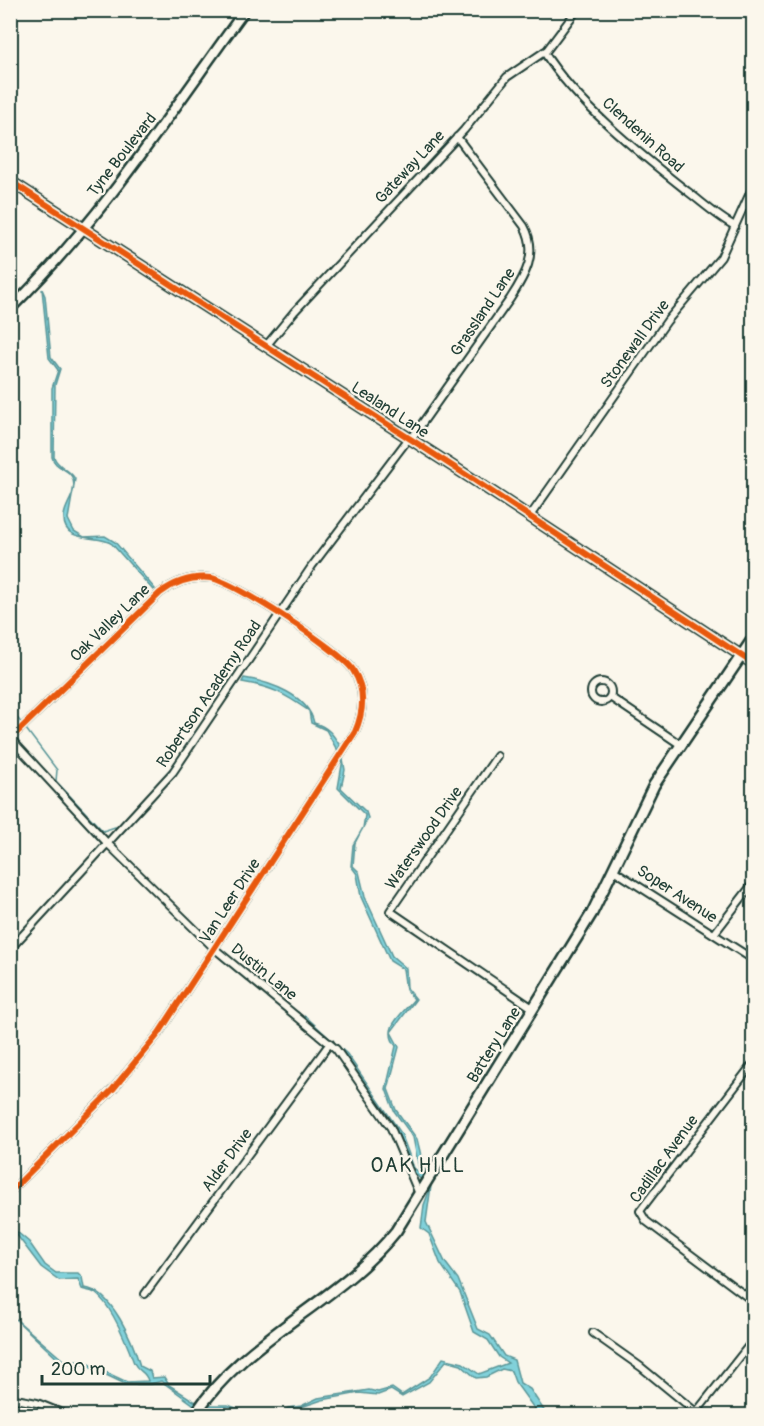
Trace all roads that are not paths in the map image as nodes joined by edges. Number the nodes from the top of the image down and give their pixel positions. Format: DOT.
graph roads {
  1 [pos="245,10"];
  2 [pos="577,10"];
  3 [pos="544,52"];
  4 [pos="457,137"];
  5 [pos="10,181"];
  6 [pos="753,184"];
  7 [pos="735,226"];
  8 [pos="84,228"];
  9 [pos="10,309"];
  10 [pos="266,346"];
  11 [pos="410,439"];
  12 [pos="530,516"];
  13 [pos="279,615"];
  14 [pos="753,637"];
  15 [pos="740,656"];
  16 [pos="753,664"];
  17 [pos="609,697"];
  18 [pos="11,739"];
  19 [pos="681,745"];
  20 [pos="497,756"];
  21 [pos="108,844"];
  22 [pos="615,871"];
  23 [pos="753,882"];
  24 [pos="714,934"];
  25 [pos="10,949"];
  26 [pos="215,949"];
  27 [pos="753,960"];
  28 [pos="534,1009"];
  29 [pos="330,1043"];
  30 [pos="753,1062"];
  31 [pos="10,1192"];
  32 [pos="420,1195"];
  33 [pos="145,1293"];
  34 [pos="753,1302"];
  35 [pos="593,1333"];
  36 [pos="753,1340"];
  37 [pos="10,1398"];
  38 [pos="196,1413"];
  39 [pos="695,1414"];
  40 [pos="69,1416"];
  1 -- 8 [label="street, Tyne Boulevard"];
  2 -- 3 [label="street, Gateway Lane"];
  3 -- 4 [label="street, Gateway Lane"];
  3 -- 7 [label="street, Clendenin Road"];
  4 -- 10 [label="street, Gateway Lane"];
  4 -- 11 [label="street, Grassland Lane"];
  5 -- 8 [label="street, Lealand Lane"];
  6 -- 7 [label="street, Stonewall Drive"];
  7 -- 12 [label="street, Stonewall Drive"];
  8 -- 9 [label="street, Tyne Boulevard"];
  8 -- 10 [label="street, Lealand Lane"];
  10 -- 11 [label="street, Lealand Lane"];
  11 -- 12 [label="street, Lealand Lane"];
  11 -- 13 [label="street, Robertson Academy Road"];
  12 -- 15 [label="street, Lealand Lane"];
  13 -- 18 [label="street, Oak Valley Lane"];
  13 -- 21 [label="street, Robertson Academy Road"];
  13 -- 26 [label="street, Van Leer Drive"];
  14 -- 15 [label="main road, Battery Lane"];
  15 -- 16 [label="street, Lealand Lane"];
  15 -- 19 [label="main road, Battery Lane"];
  17 -- 19 [label="street"];
  18 -- 21 [label="street, Dustin Lane"];
  19 -- 22 [label="main road, Battery Lane"];
  20 -- 28 [label="street, Waterswood Drive"];
  21 -- 25 [label="street, Robertson Academy Road"];
  21 -- 26 [label="street, Dustin Lane"];
  22 -- 24 [label="street, Soper Avenue"];
  22 -- 28 [label="main road, Battery Lane"];
  23 -- 24 [label="street"];
  24 -- 27 [label="street, Soper Avenue"];
  26 -- 29 [label="street, Dustin Lane"];
  26 -- 31 [label="street, Van Leer Drive"];
  28 -- 32 [label="main road, Battery Lane"];
  29 -- 32 [label="street, Dustin Lane"];
  29 -- 33 [label="street, Alder Drive"];
  30 -- 34 [label="street, Cadillac Avenue"];
  32 -- 38 [label="main road, Battery Lane"];
  35 -- 39 [label="street"];
  36 -- 39 [label="street"];
  37 -- 40 [label="street"];
}
